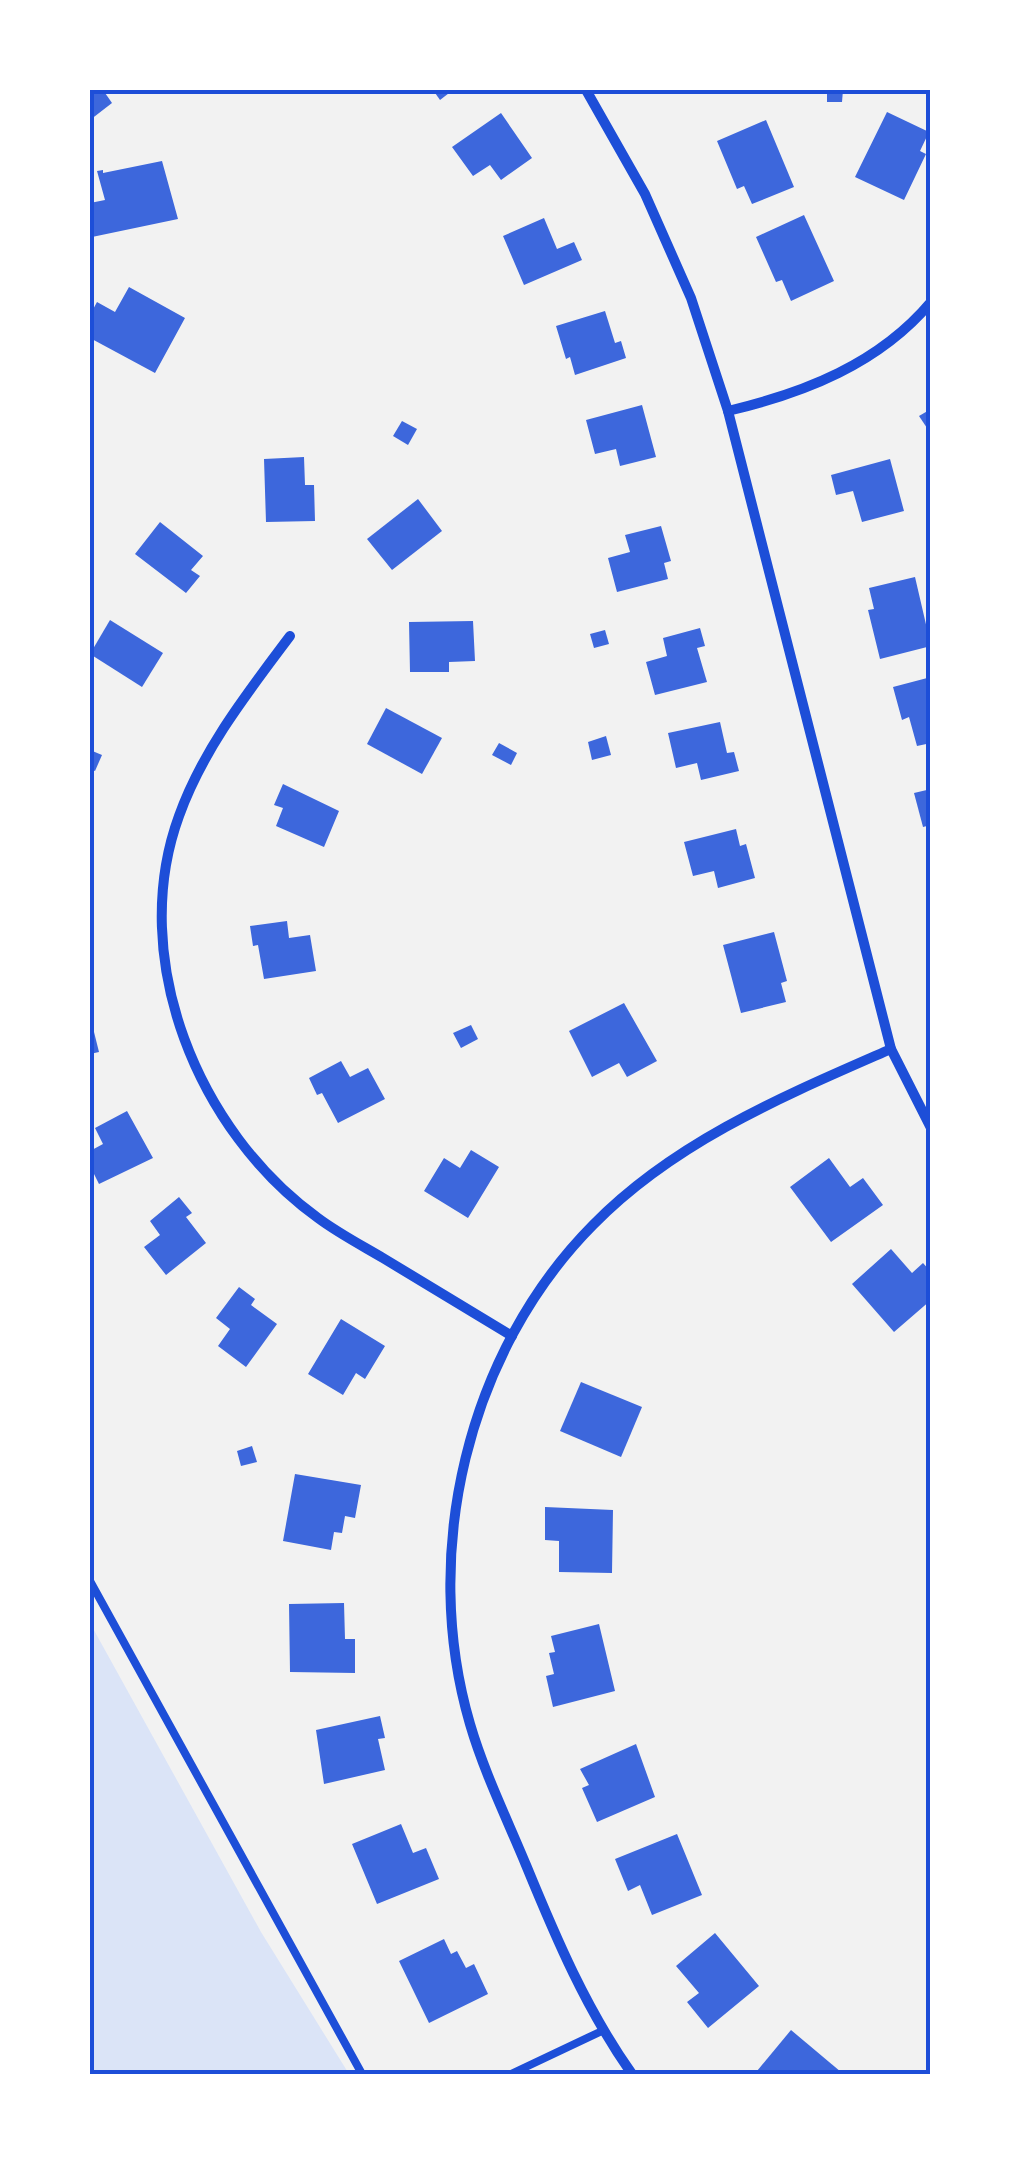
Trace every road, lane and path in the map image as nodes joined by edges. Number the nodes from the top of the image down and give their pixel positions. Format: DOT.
graph roads {
  1 [pos="586,90"];
  2 [pos="931,302"];
  3 [pos="728,411"];
  4 [pos="290,636"];
  5 [pos="891,1049"];
  6 [pos="931,1128"];
  7 [pos="512,1336"];
  8 [pos="90,1581"];
  9 [pos="602,2031"];
  10 [pos="362,2074"];
  11 [pos="511,2074"];
  12 [pos="632,2074"];
  1 -- 3 [label="street"];
  2 -- 3 [label="street"];
  3 -- 5 [label="street"];
  4 -- 7 [label="street"];
  5 -- 6 [label="street"];
  5 -- 7 [label="street"];
  7 -- 9 [label="street"];
  8 -- 10 [label="lane"];
  9 -- 11 [label="lane"];
  9 -- 12 [label="street"];
}
